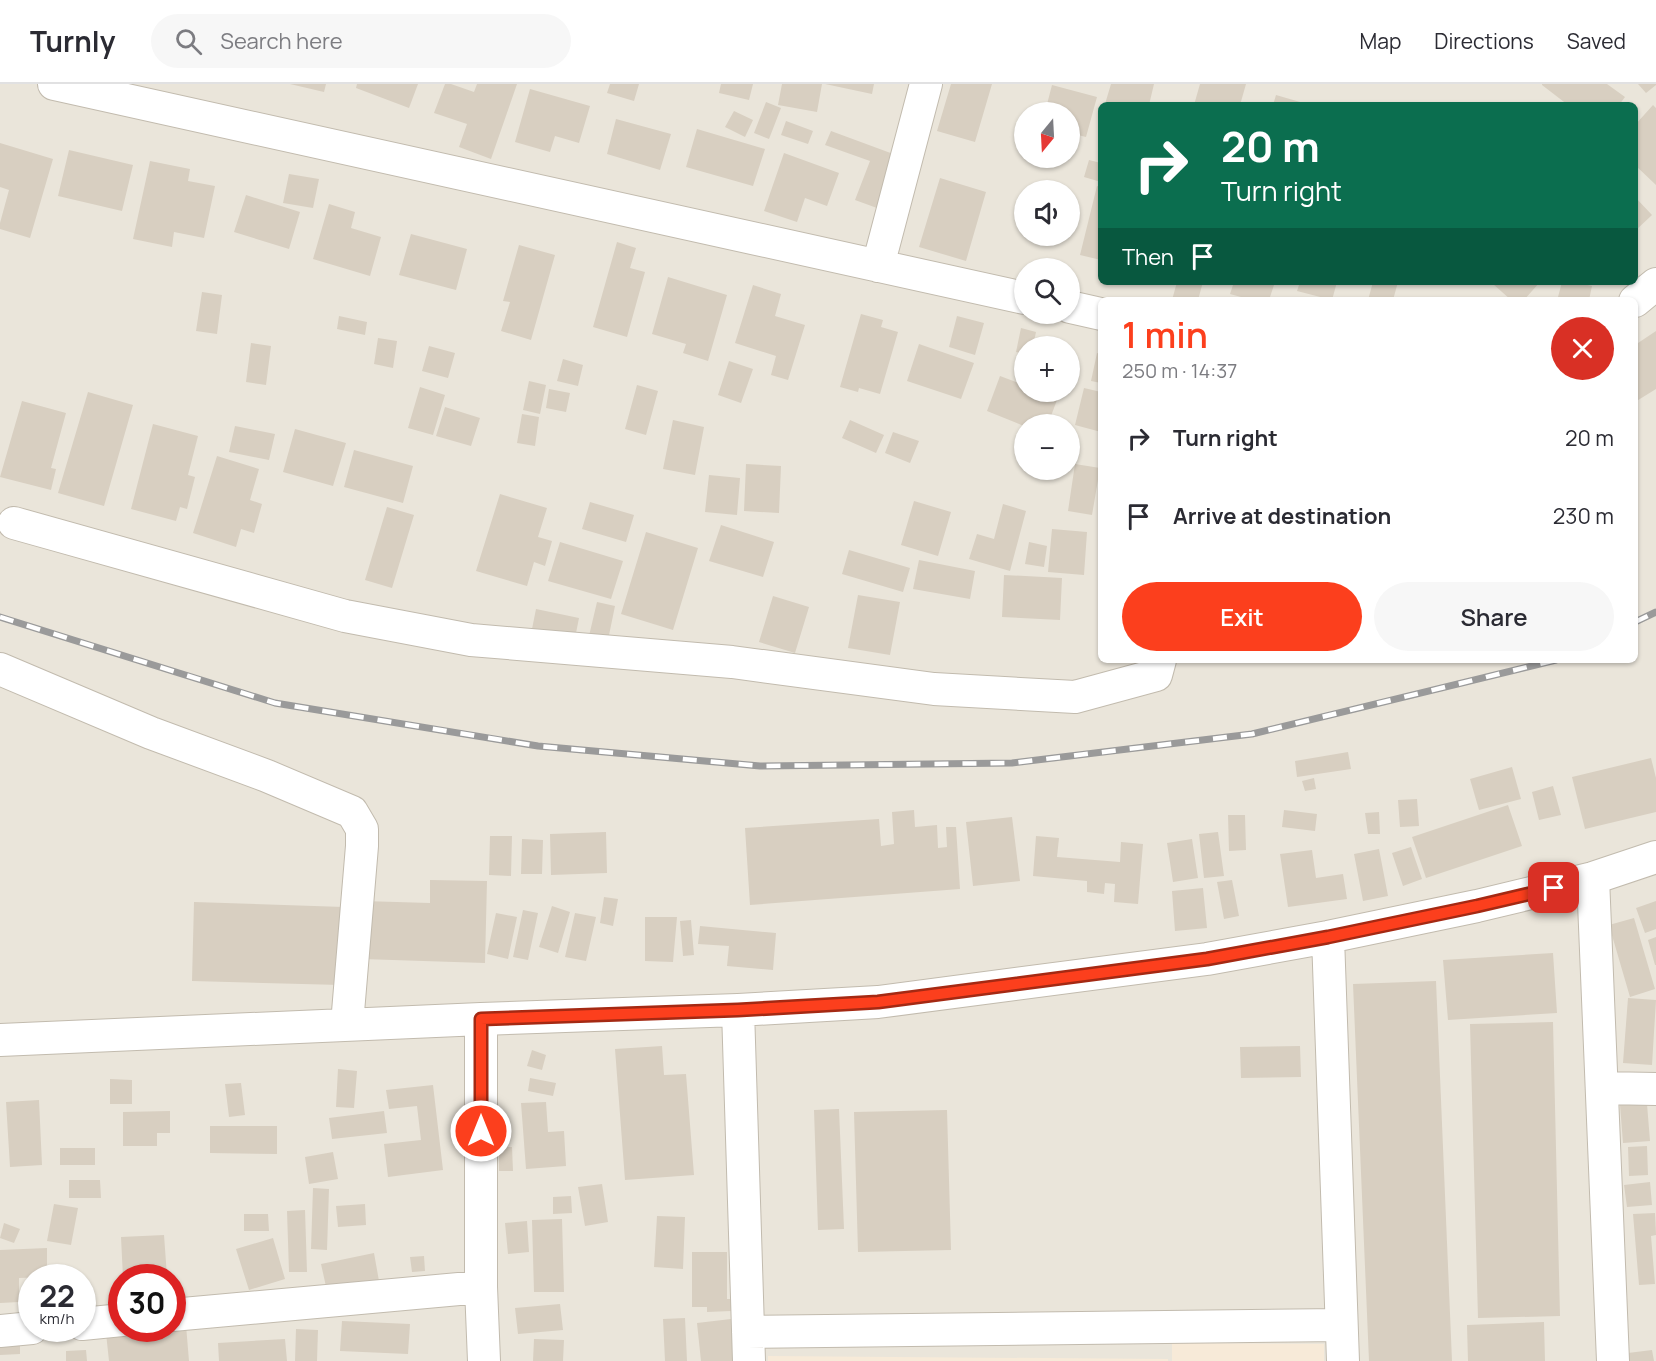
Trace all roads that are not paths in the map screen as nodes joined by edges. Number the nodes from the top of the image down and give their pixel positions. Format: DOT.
graph roads {
  1 [pos="54,84"];
  2 [pos="926,84"];
  3 [pos="878,266"];
  4 [pos="1656,284"];
  5 [pos="1014,296"];
  6 [pos="1638,299"];
  7 [pos="1080,309"];
  8 [pos="1098,313"];
  9 [pos="14,523"];
  10 [pos="1159,663"];
  11 [pos="0,669"];
  12 [pos="1656,857"];
  13 [pos="1593,878"];
  14 [pos="1328,937"];
  15 [pos="738,1010"];
  16 [pos="481,1019"];
  17 [pos="347,1024"];
  18 [pos="0,1040"];
  19 [pos="1602,1088"];
  20 [pos="1656,1089"];
  21 [pos="481,1287"];
  22 [pos="186,1314"];
  23 [pos="1341,1325"];
  24 [pos="18,1329"];
  25 [pos="0,1331"];
  26 [pos="749,1346"];
  27 [pos="484,1361"];
  28 [pos="1343,1361"];
  29 [pos="1613,1361"];
  1 -- 3 [label="street"];
  2 -- 3 [label="street"];
  3 -- 5 [label="street"];
  4 -- 6 [label="street"];
  7 -- 8 [label="street"];
  9 -- 10 [label="street"];
  11 -- 17 [label="street"];
  12 -- 13 [label="street"];
  13 -- 14 [label="street"];
  13 -- 19 [label="street"];
  14 -- 15 [label="street"];
  14 -- 23 [label="street"];
  15 -- 16 [label="street"];
  15 -- 26 [label="street"];
  16 -- 17 [label="street"];
  16 -- 21 [label="street"];
  17 -- 18 [label="street"];
  19 -- 20 [label="street"];
  19 -- 29 [label="street"];
  21 -- 22 [label="street"];
  21 -- 27 [label="street"];
  23 -- 26 [label="street"];
  23 -- 28 [label="street"];
  24 -- 25 [label="street"];
}
